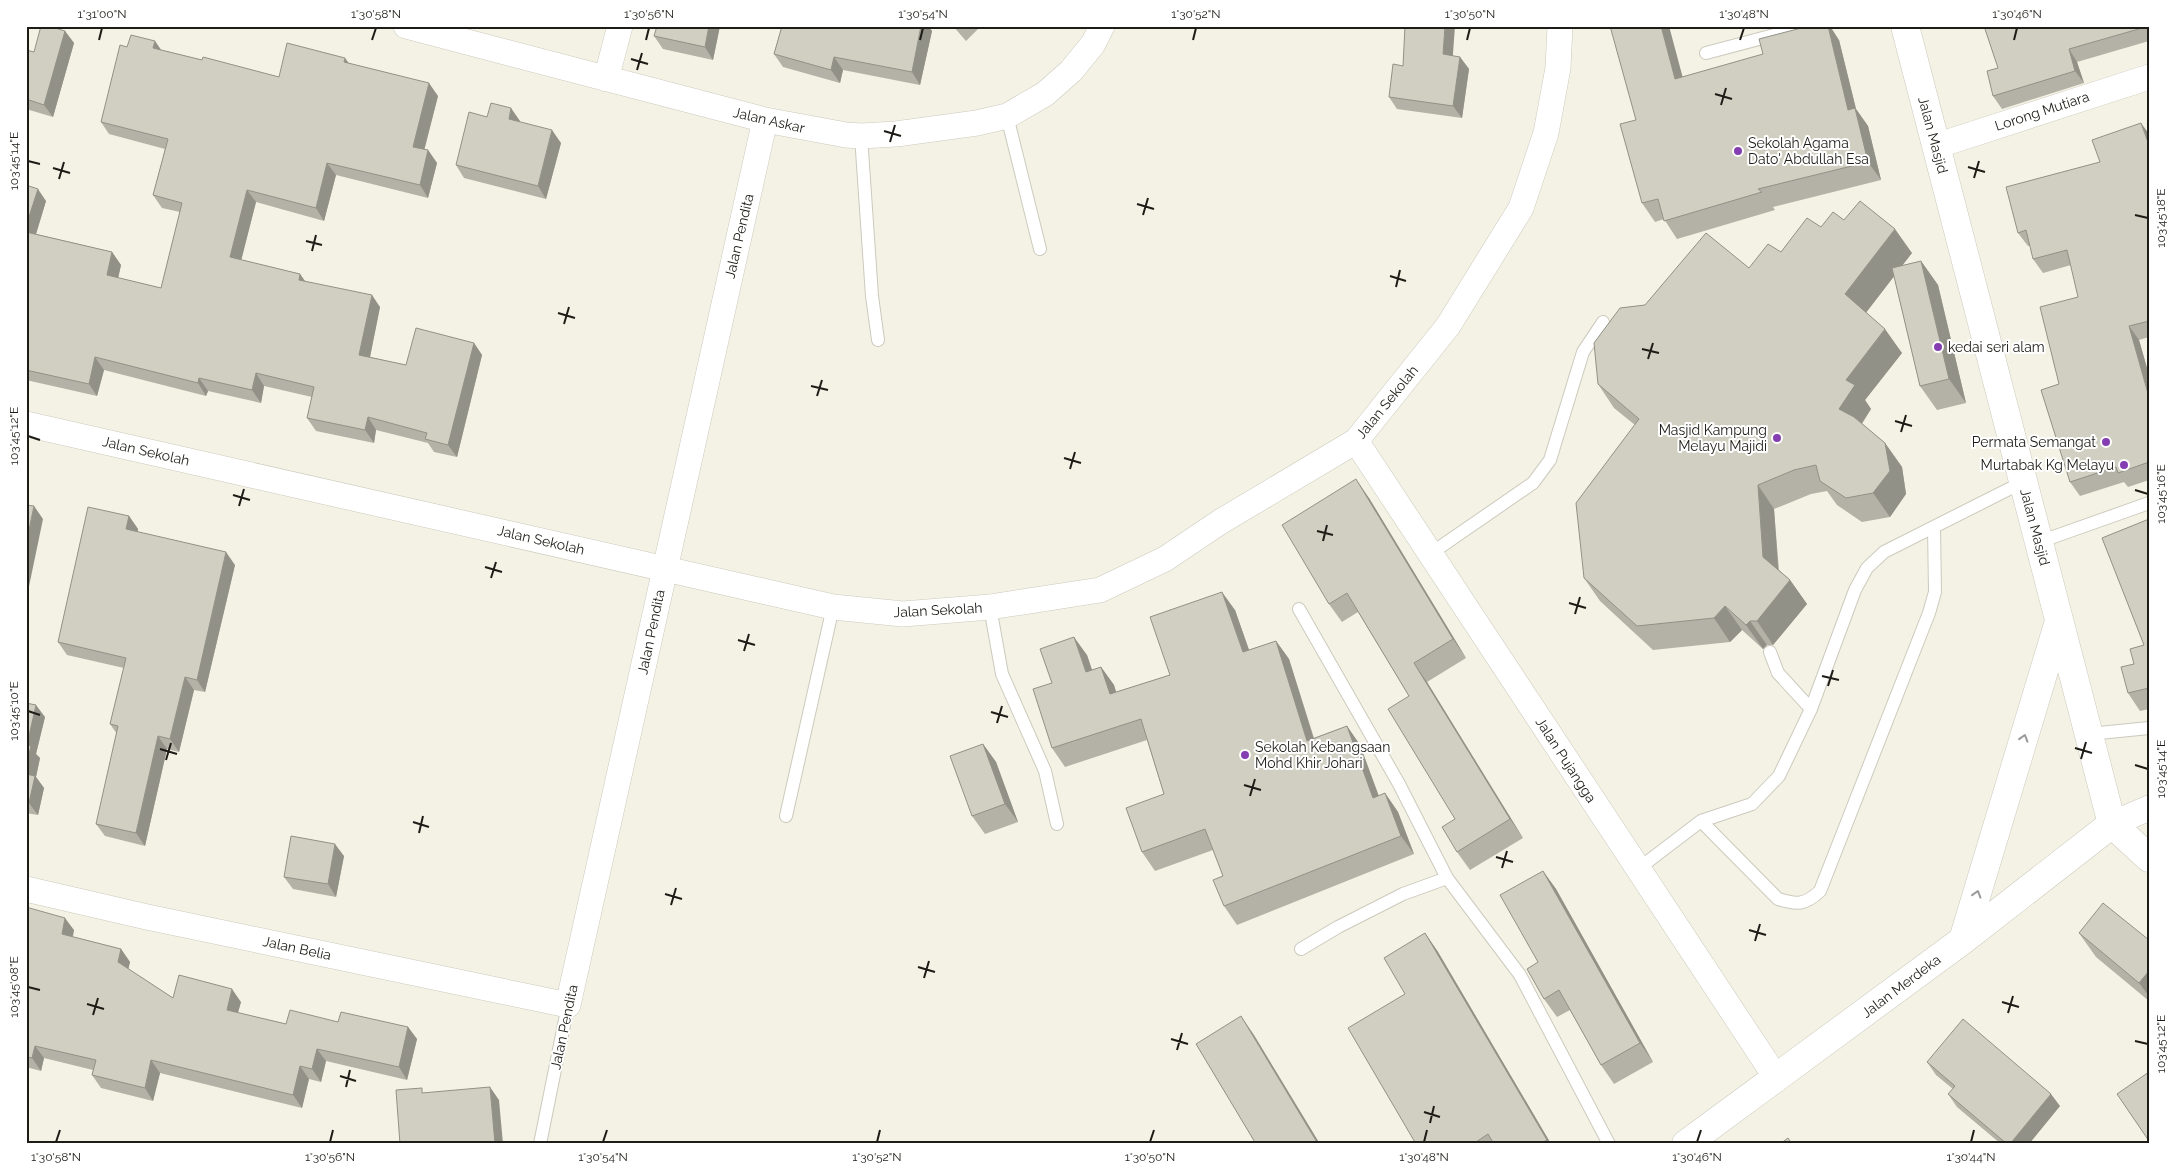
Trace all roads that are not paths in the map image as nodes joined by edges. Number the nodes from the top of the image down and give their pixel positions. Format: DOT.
graph roads {
  1 [pos="406,26"];
  2 [pos="620,26"];
  3 [pos="1102,26"];
  4 [pos="1560,26"];
  5 [pos="1808,26"];
  6 [pos="1904,26"];
  7 [pos="1706,53"];
  8 [pos="2149,77"];
  9 [pos="606,79"];
  10 [pos="1006,116"];
  11 [pos="765,120"];
  12 [pos="861,136"];
  13 [pos="1936,146"];
  14 [pos="1040,249"];
  15 [pos="1603,322"];
  16 [pos="878,340"];
  17 [pos="26,424"];
  18 [pos="1356,441"];
  19 [pos="2023,482"];
  20 [pos="2149,503"];
  21 [pos="1934,527"];
  22 [pos="2039,542"];
  23 [pos="1430,554"];
  24 [pos="665,569"];
  25 [pos="833,607"];
  26 [pos="990,607"];
  27 [pos="1299,609"];
  28 [pos="2059,620"];
  29 [pos="1770,652"];
  30 [pos="1811,709"];
  31 [pos="2149,728"];
  32 [pos="2089,734"];
  33 [pos="2149,808"];
  34 [pos="786,816"];
  35 [pos="1701,820"];
  36 [pos="1056,824"];
  37 [pos="2112,824"];
  38 [pos="2149,858"];
  39 [pos="1638,869"];
  40 [pos="1447,878"];
  41 [pos="26,889"];
  42 [pos="1963,940"];
  43 [pos="1301,949"];
  44 [pos="568,1005"];
  45 [pos="1777,1079"];
  46 [pos="540,1144"];
  47 [pos="1609,1144"];
  48 [pos="1686,1144"];
  1 -- 9 [label="street, Jalan Askar"];
  2 -- 9 [label="street"];
  3 -- 10 [label="street, Jalan Askar"];
  4 -- 18 [label="street, Jalan Sekolah"];
  5 -- 7 [label="lane"];
  6 -- 13 [label="main road, Jalan Masjid"];
  8 -- 13 [label="street, Lorong Mutiara"];
  9 -- 11 [label="street, Jalan Askar"];
  10 -- 12 [label="street, Jalan Askar"];
  10 -- 14 [label="lane"];
  11 -- 12 [label="street, Jalan Askar"];
  11 -- 24 [label="street, Jalan Pendita"];
  12 -- 16 [label="lane"];
  13 -- 19 [label="main road, Jalan Masjid"];
  15 -- 23 [label="lane"];
  17 -- 24 [label="street, Jalan Sekolah"];
  18 -- 23 [label="street, Jalan Pujangga"];
  18 -- 26 [label="street, Jalan Sekolah"];
  19 -- 21 [label="lane"];
  19 -- 22 [label="main road, Jalan Masjid"];
  20 -- 22 [label="lane"];
  21 -- 30 [label="lane"];
  21 -- 35 [label="lane"];
  22 -- 28 [label="main road, Jalan Masjid"];
  23 -- 39 [label="street, Jalan Pujangga"];
  24 -- 25 [label="street, Jalan Sekolah"];
  24 -- 44 [label="street, Jalan Pendita"];
  25 -- 26 [label="street, Jalan Sekolah"];
  25 -- 34 [label="lane"];
  26 -- 36 [label="lane"];
  27 -- 40 [label="lane"];
  28 -- 32 [label="main road, Jalan Masjid"];
  42 -- 28 [label="main road, one-way"];
  29 -- 30 [label="lane"];
  30 -- 35 [label="lane"];
  31 -- 32 [label="lane"];
  32 -- 37 [label="main road, Jalan Masjid"];
  33 -- 37 [label="street"];
  35 -- 39 [label="lane"];
  37 -- 38 [label="main road"];
  37 -- 42 [label="main road, Jalan Merdeka"];
  39 -- 45 [label="street, Jalan Pujangga"];
  40 -- 43 [label="lane"];
  40 -- 47 [label="lane"];
  41 -- 44 [label="street, Jalan Belia"];
  42 -- 45 [label="main road, Jalan Merdeka"];
  44 -- 46 [label="lane, Jalan Pendita"];
  45 -- 48 [label="main road, Jalan Merdeka"];
}
